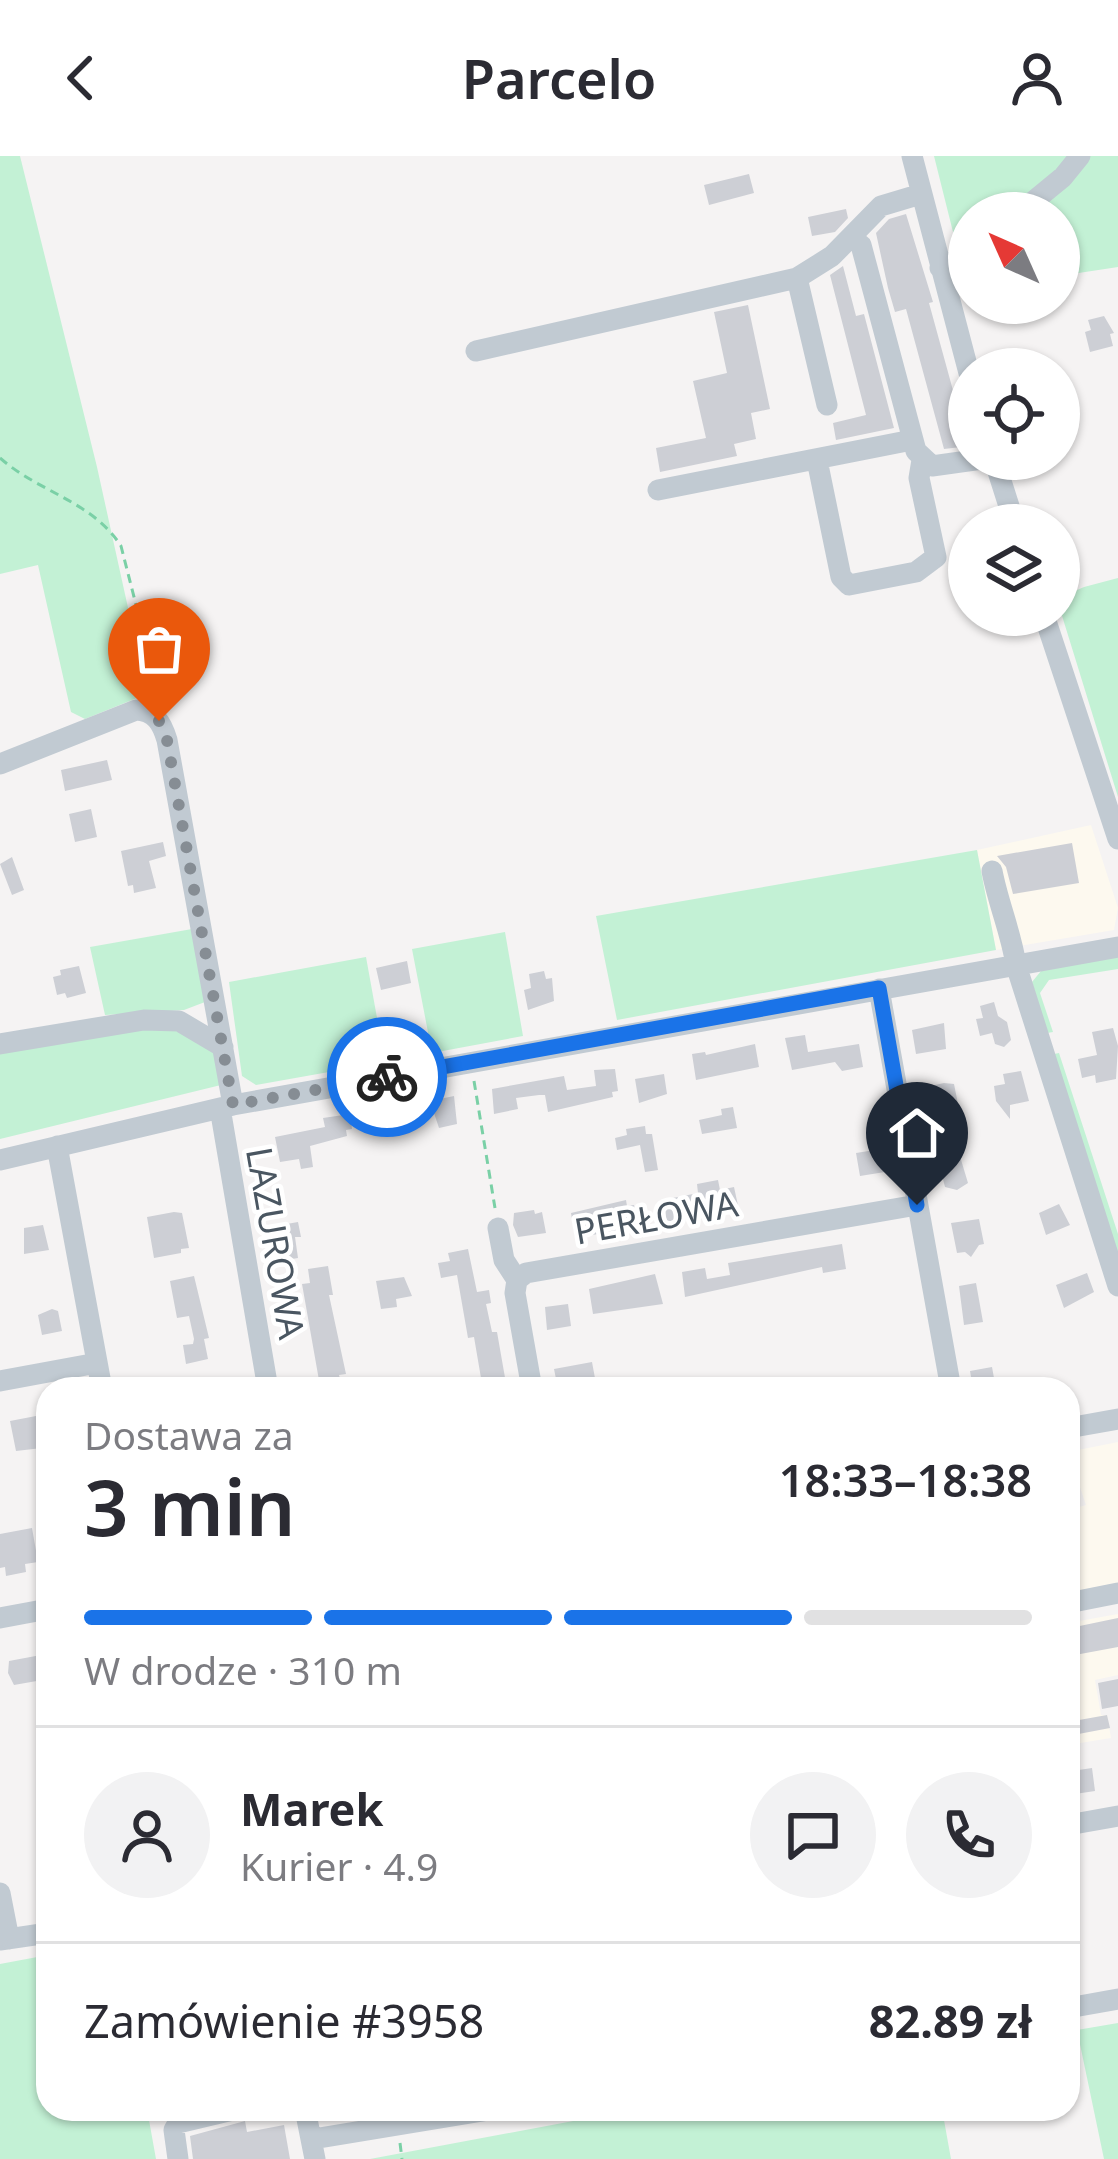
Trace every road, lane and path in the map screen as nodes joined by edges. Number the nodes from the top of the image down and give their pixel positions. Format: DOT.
graph roads {
  1 [pos="912,156"];
  2 [pos="1080,156"];
  3 [pos="1045,192"];
  4 [pos="921,194"];
  5 [pos="861,245"];
  6 [pos="948,264"];
  7 [pos="940,268"];
  8 [pos="797,278"];
  9 [pos="962,348"];
  10 [pos="476,351"];
  11 [pos="827,405"];
  12 [pos="917,450"];
  13 [pos="0,458"];
  14 [pos="817,460"];
  15 [pos="948,465"];
  16 [pos="658,490"];
  17 [pos="1051,636"];
  18 [pos="152,713"];
  19 [pos="0,764"];
  20 [pos="1118,839"];
  21 [pos="992,871"];
  22 [pos="1118,947"];
  23 [pos="1016,965"];
  24 [pos="879,988"];
  25 [pos="216,1002"];
  26 [pos="179,1021"];
  27 [pos="0,1044"];
  28 [pos="223,1047"];
  29 [pos="470,1062"];
  30 [pos="226,1106"];
  31 [pos="57,1146"];
  32 [pos="0,1160"];
  33 [pos="917,1205"];
  34 [pos="498,1228"];
  35 [pos="517,1280"];
  36 [pos="1118,1286"];
  37 [pos="97,1363"];
  38 [pos="100,1377"];
  39 [pos="266,1377"];
  40 [pos="530,1377"];
  41 [pos="949,1377"];
  42 [pos="0,1381"];
  43 [pos="1118,1419"];
  44 [pos="1080,1426"];
  45 [pos="1118,1593"];
  46 [pos="1080,1601"];
  47 [pos="36,1612"];
  48 [pos="0,1618"];
  49 [pos="1118,1816"];
  50 [pos="1080,1823"];
  51 [pos="0,1893"];
  52 [pos="36,1935"];
  53 [pos="4,1940"];
  54 [pos="1118,1999"];
  55 [pos="1080,2006"];
  56 [pos="192,2121"];
  57 [pos="447,2121"];
  58 [pos="399,2133"];
  59 [pos="314,2149"];
  60 [pos="178,2159"];
  1 -- 4 [label="street"];
  2 -- 3 [label="street"];
  4 -- 7 [label="street"];
  4 -- 8 [label="street"];
  5 -- 12 [label="street"];
  6 -- 7 [label="street"];
  7 -- 9 [label="street"];
  8 -- 10 [label="street"];
  8 -- 11 [label="street"];
  12 -- 14 [label="street"];
  12 -- 14 [label="street"];
  12 -- 15 [label="street"];
  13 -- 18 [label="path"];
  14 -- 16 [label="street"];
  17 -- 20 [label="street"];
  18 -- 19 [label="street"];
  18 -- 25 [label="street, LAZUROWA"];
  21 -- 23 [label="street"];
  22 -- 23 [label="street"];
  23 -- 24 [label="street"];
  23 -- 36 [label="street"];
  24 -- 29 [label="street"];
  24 -- 33 [label="street"];
  25 -- 26 [label="street"];
  25 -- 28 [label="street, LAZUROWA"];
  26 -- 27 [label="street"];
  26 -- 28 [label="street"];
  28 -- 30 [label="street, LAZUROWA"];
  29 -- 30 [label="street"];
  29 -- 34 [label="path"];
  30 -- 31 [label="street"];
  30 -- 39 [label="street, LAZUROWA"];
  31 -- 32 [label="street"];
  31 -- 37 [label="street"];
  33 -- 35 [label="street, PERŁOWA"];
  33 -- 41 [label="street"];
  34 -- 35 [label="street"];
  35 -- 40 [label="street"];
  37 -- 38 [label="street"];
  37 -- 42 [label="street"];
  43 -- 44 [label="street"];
  45 -- 46 [label="street"];
  47 -- 48 [label="street"];
  49 -- 50 [label="street"];
  51 -- 53 [label="street"];
  52 -- 53 [label="street"];
  54 -- 55 [label="street"];
  56 -- 60 [label="street"];
  57 -- 58 [label="street"];
  58 -- 59 [label="street"];
}
